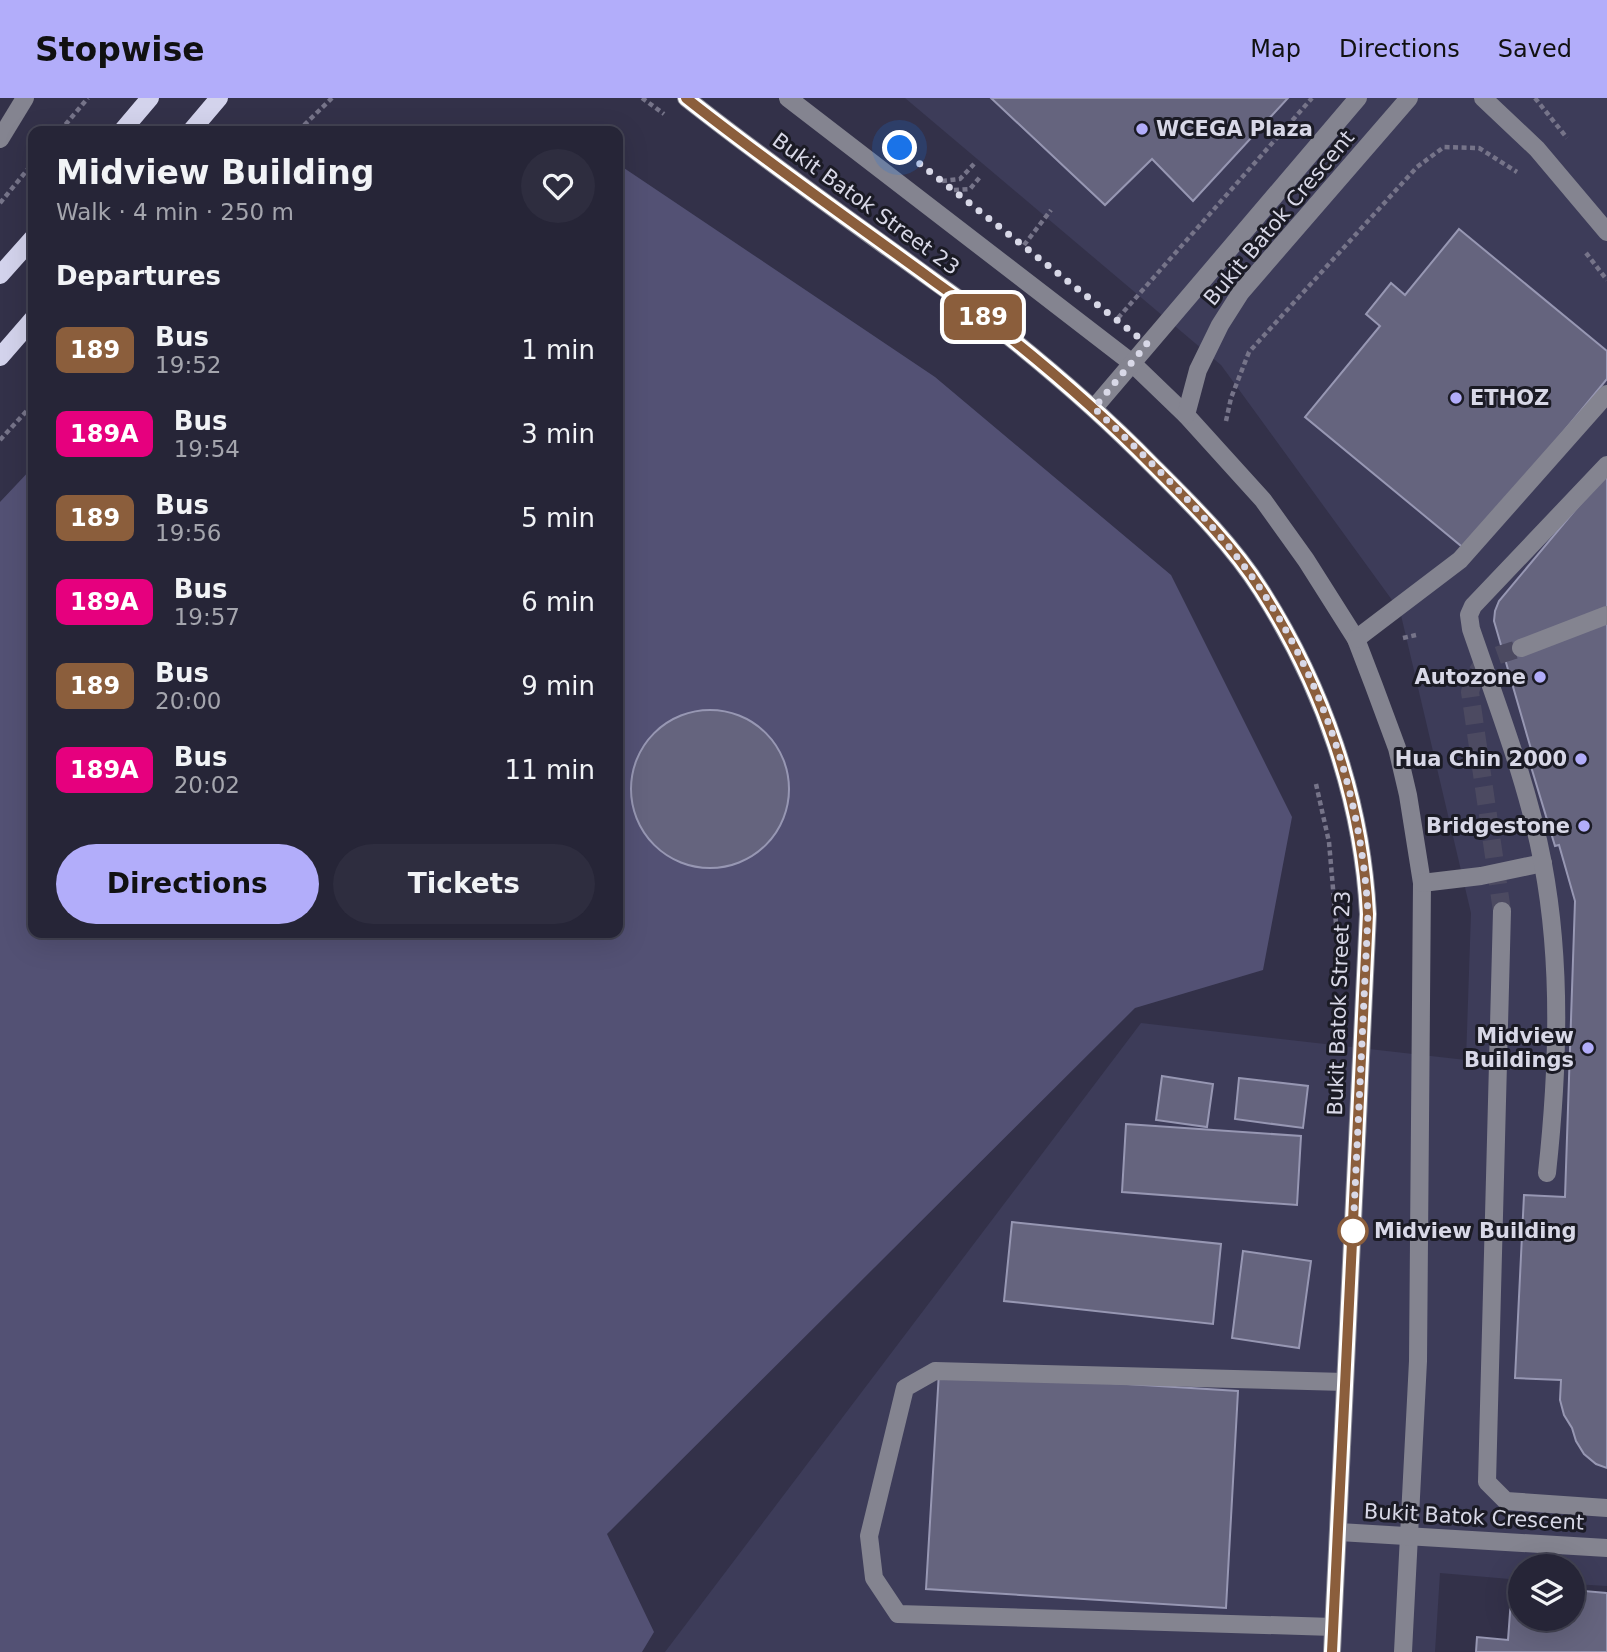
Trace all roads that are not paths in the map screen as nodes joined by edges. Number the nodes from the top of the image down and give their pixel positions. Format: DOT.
graph roads {
  1 [pos="25,98"];
  2 [pos="150,98"];
  3 [pos="219,98"];
  4 [pos="686,98"];
  5 [pos="788,98"];
  6 [pos="1358,98"];
  7 [pos="1409,98"];
  8 [pos="1483,98"];
  9 [pos="126,126"];
  10 [pos="195,126"];
  11 [pos="0,138"];
  12 [pos="1607,232"];
  13 [pos="28,244"];
  14 [pos="0,275"];
  15 [pos="28,325"];
  16 [pos="0,357"];
  17 [pos="1132,363"];
  18 [pos="1607,394"];
  19 [pos="1094,408"];
  20 [pos="1186,415"];
  21 [pos="1607,465"];
  22 [pos="1607,615"];
  23 [pos="1356,639"];
  24 [pos="1521,648"];
  25 [pos="1543,863"];
  26 [pos="1422,883"];
  27 [pos="1502,911"];
  28 [pos="1547,1173"];
  29 [pos="1345,1382"];
  30 [pos="1607,1508"];
  31 [pos="1339,1532"];
  32 [pos="1409,1538"];
  33 [pos="1607,1548"];
  34 [pos="1333,1626"];
  35 [pos="1332,1652"];
  36 [pos="1403,1652"];
  1 -- 11 [label="street"];
  2 -- 9 [label="main road"];
  3 -- 10 [label="main road"];
  4 -- 19 [label="street, Bukit Batok Street 23"];
  5 -- 17 [label="street, Bukit Batok Street 23"];
  6 -- 17 [label="street, Bukit Batok Crescent"];
  7 -- 20 [label="street, Bukit Batok Crescent"];
  8 -- 12 [label="street"];
  13 -- 14 [label="main road"];
  15 -- 16 [label="main road"];
  17 -- 19 [label="street, Bukit Batok Crescent"];
  17 -- 20 [label="street, Bukit Batok Street 23"];
  18 -- 23 [label="street"];
  19 -- 29 [label="street, Bukit Batok Street 23"];
  20 -- 23 [label="street, Bukit Batok Street 23"];
  21 -- 25 [label="street"];
  22 -- 24 [label="street"];
  23 -- 26 [label="street, Bukit Batok Street 23"];
  25 -- 26 [label="street"];
  25 -- 28 [label="street"];
  26 -- 32 [label="street, Bukit Batok Street 23"];
  27 -- 30 [label="street"];
  29 -- 31 [label="street, Bukit Batok Street 23"];
  29 -- 34 [label="street"];
  31 -- 32 [label="street, Bukit Batok Crescent"];
  31 -- 34 [label="street, Bukit Batok Street 23"];
  32 -- 33 [label="street, Bukit Batok Crescent"];
  32 -- 36 [label="street, Bukit Batok Street 23"];
  34 -- 35 [label="street, Bukit Batok Street 23"];
}
